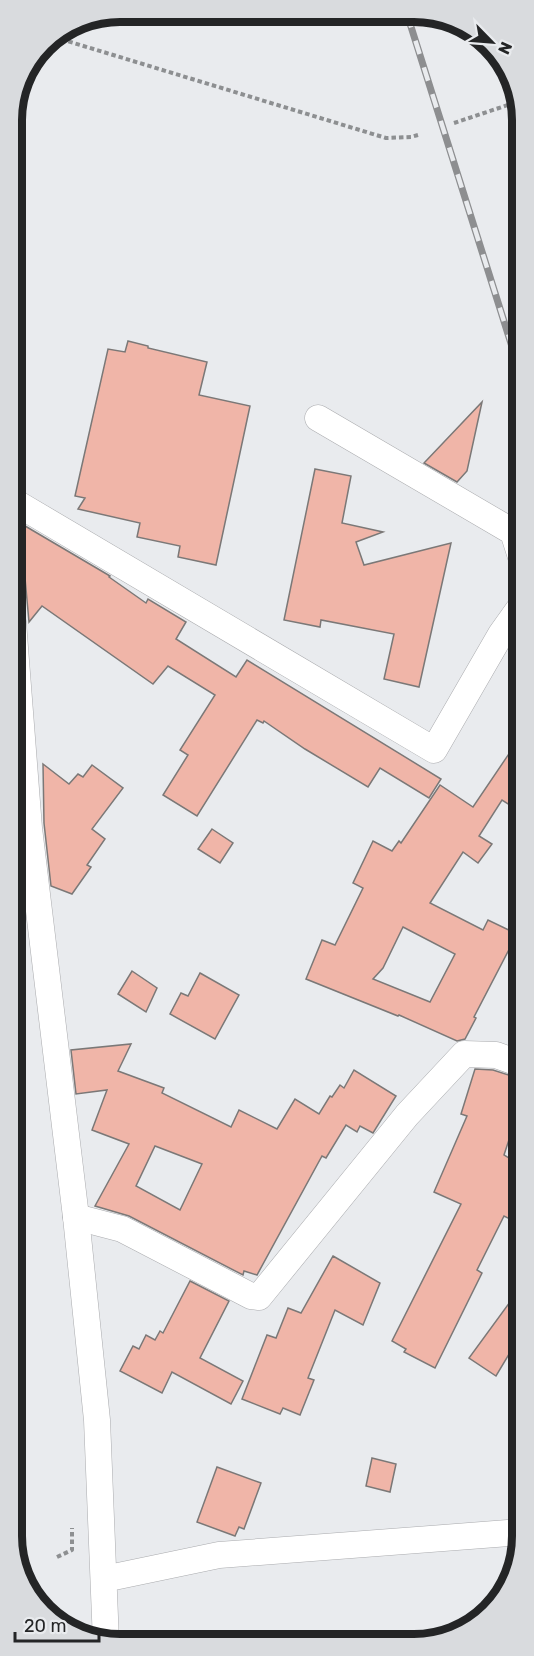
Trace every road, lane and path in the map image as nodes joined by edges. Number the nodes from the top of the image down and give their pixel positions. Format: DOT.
graph roads {
  1 [pos="65,40"];
  2 [pos="510,104"];
  3 [pos="454,123"];
  4 [pos="418,135"];
  5 [pos="318,418"];
  6 [pos="23,507"];
  7 [pos="512,531"];
  8 [pos="512,619"];
  9 [pos="23,745"];
  10 [pos="511,1061"];
  11 [pos="76,1217"];
  12 [pos="511,1533"];
  13 [pos="104,1580"];
  14 [pos="106,1632"];
  1 -- 4 [label="path"];
  2 -- 3 [label="path"];
  5 -- 7 [label="street"];
  6 -- 8 [label="street"];
  9 -- 11 [label="street"];
  10 -- 11 [label="street"];
  11 -- 13 [label="street"];
  12 -- 13 [label="street"];
  13 -- 14 [label="street"];
}
